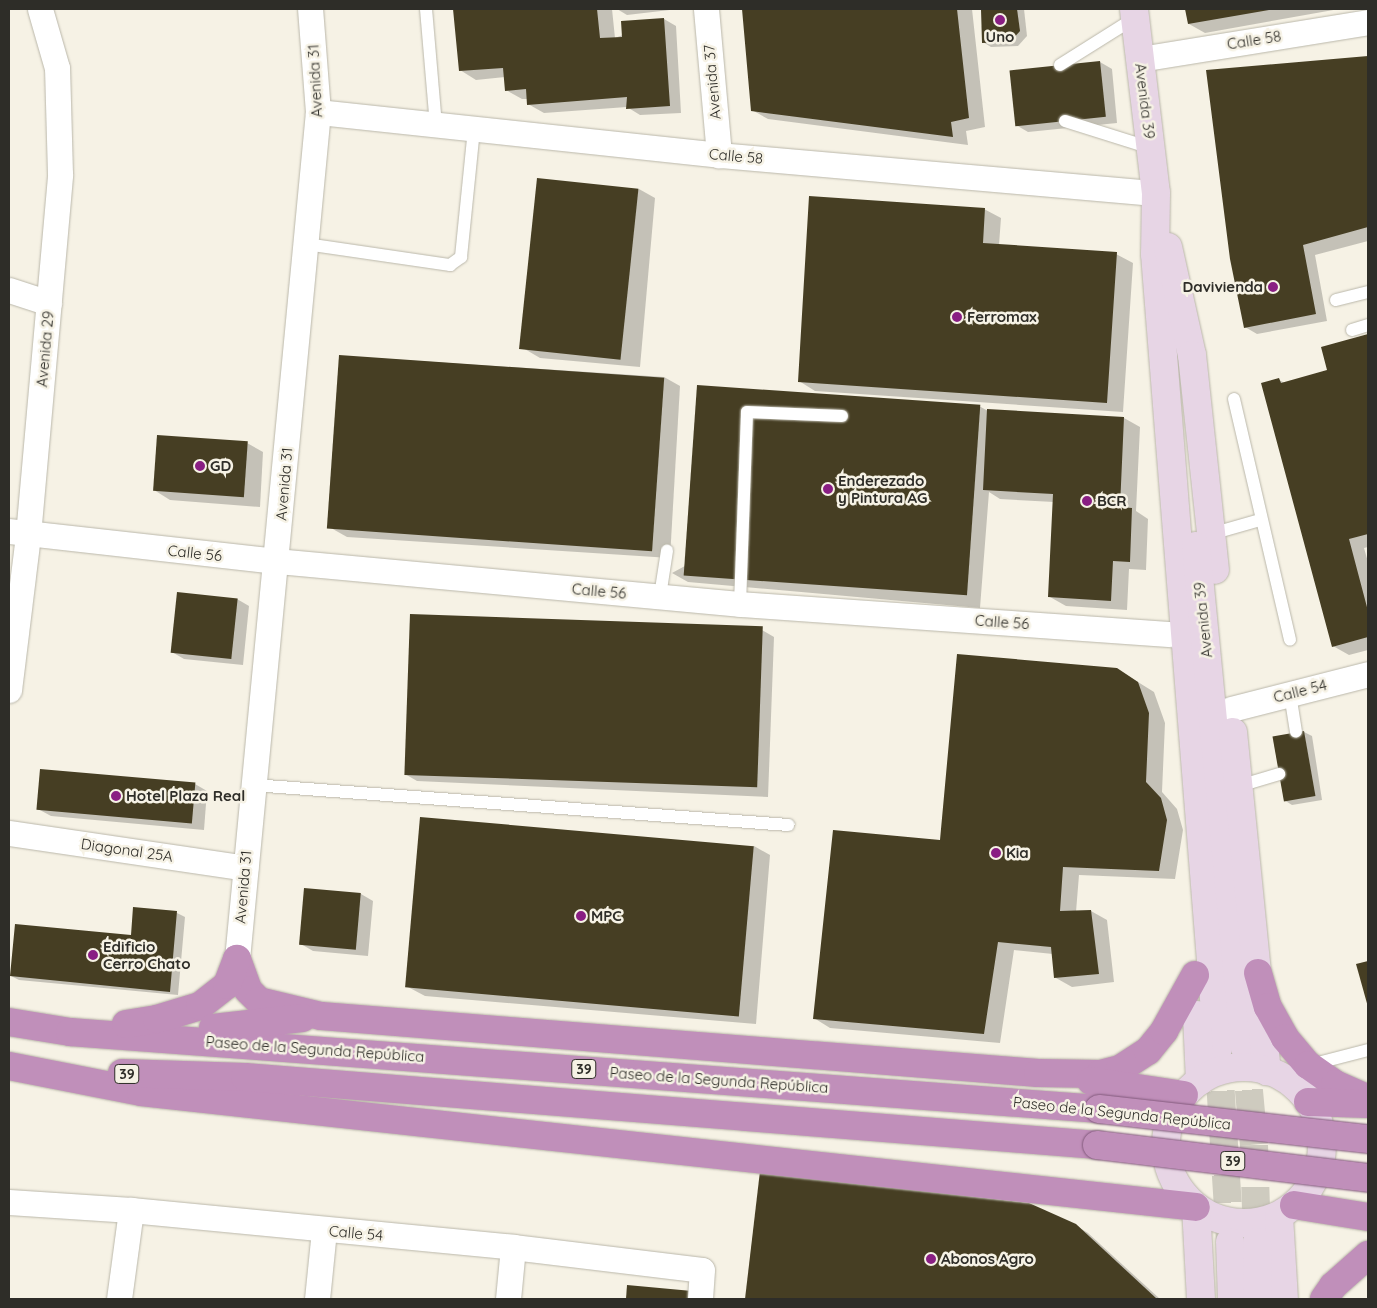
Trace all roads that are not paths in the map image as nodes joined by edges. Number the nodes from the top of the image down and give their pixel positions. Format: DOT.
graph roads {
  1 [pos="40,9"];
  2 [pos="310,9"];
  3 [pos="426,9"];
  4 [pos="706,9"];
  5 [pos="1134,14"];
  6 [pos="1368,22"];
  7 [pos="1140,59"];
  8 [pos="1060,65"];
  9 [pos="318,112"];
  10 [pos="1065,121"];
  11 [pos="436,125"];
  12 [pos="474,129"];
  13 [pos="1151,148"];
  14 [pos="719,155"];
  15 [pos="1156,192"];
  16 [pos="306,244"];
  17 [pos="1160,246"];
  18 [pos="9,290"];
  19 [pos="1368,292"];
  20 [pos="1336,300"];
  21 [pos="49,303"];
  22 [pos="1368,324"];
  23 [pos="1352,330"];
  24 [pos="1234,399"];
  25 [pos="842,416"];
  26 [pos="1260,520"];
  27 [pos="19,533"];
  28 [pos="1211,534"];
  29 [pos="667,550"];
  30 [pos="277,561"];
  31 [pos="660,596"];
  32 [pos="740,604"];
  33 [pos="1170,634"];
  34 [pos="1290,640"];
  35 [pos="1368,674"];
  36 [pos="9,690"];
  37 [pos="1290,694"];
  38 [pos="1231,709"];
  39 [pos="1296,732"];
  40 [pos="1279,774"];
  41 [pos="254,784"];
  42 [pos="1239,786"];
  43 [pos="789,825"];
  44 [pos="9,833"];
  45 [pos="245,868"];
  46 [pos="237,959"];
  47 [pos="1258,973"];
  48 [pos="1196,975"];
  49 [pos="321,1016"];
  50 [pos="9,1022"];
  51 [pos="70,1032"];
  52 [pos="146,1036"];
  53 [pos="1245,1048"];
  54 [pos="1218,1049"];
  55 [pos="1368,1050"];
  56 [pos="9,1065"];
  57 [pos="1308,1065"];
  58 [pos="1267,1071"];
  59 [pos="1038,1073"];
  60 [pos="1192,1088"];
  61 [pos="1368,1099"];
  62 [pos="1308,1102"];
  63 [pos="1368,1104"];
  64 [pos="1368,1139"];
  65 [pos="1368,1178"];
  66 [pos="9,1202"];
  67 [pos="1196,1207"];
  68 [pos="130,1210"];
  69 [pos="1286,1210"];
  70 [pos="1368,1217"];
  71 [pos="324,1230"];
  72 [pos="1230,1242"];
  73 [pos="1257,1242"];
  74 [pos="513,1247"];
  75 [pos="1368,1255"];
  76 [pos="119,1299"];
  77 [pos="317,1299"];
  78 [pos="508,1299"];
  79 [pos="700,1299"];
  80 [pos="1201,1299"];
  81 [pos="1232,1299"];
  82 [pos="1258,1299"];
  83 [pos="1284,1299"];
  84 [pos="1324,1299"];
  1 -- 21 [label="street, Avenida 29"];
  2 -- 9 [label="street, Avenida 31"];
  3 -- 11 [label="lane"];
  4 -- 14 [label="street, Avenida 37"];
  5 -- 7 [label="main road, Avenida 39"];
  5 -- 8 [label="lane"];
  6 -- 7 [label="street, Calle 58"];
  7 -- 13 [label="main road, Avenida 39"];
  9 -- 11 [label="street, Calle 58"];
  9 -- 16 [label="street, Avenida 31"];
  10 -- 13 [label="lane"];
  11 -- 12 [label="street, Calle 58"];
  12 -- 14 [label="street, Calle 58"];
  12 -- 16 [label="lane"];
  13 -- 15 [label="main road, Avenida 39"];
  14 -- 15 [label="street, Calle 58"];
  15 -- 17 [label="main road, Avenida 39"];
  16 -- 30 [label="street, Avenida 31"];
  17 -- 28 [label="main road"];
  17 -- 33 [label="main road"];
  17 -- 53 [label="main road, Avenida 39"];
  17 -- 54 [label="main road, Avenida 39"];
  18 -- 21 [label="street"];
  19 -- 20 [label="lane"];
  21 -- 27 [label="street, Avenida 29"];
  22 -- 23 [label="lane"];
  24 -- 26 [label="lane"];
  25 -- 32 [label="lane"];
  26 -- 28 [label="lane"];
  26 -- 34 [label="lane"];
  27 -- 30 [label="street, Calle 56"];
  27 -- 36 [label="street, Avenida 29"];
  28 -- 38 [label="main road"];
  29 -- 31 [label="lane"];
  30 -- 31 [label="street, Calle 56"];
  30 -- 41 [label="street, Avenida 31"];
  31 -- 32 [label="street, Calle 56"];
  32 -- 33 [label="street, Calle 56"];
  33 -- 48 [label="main road"];
  35 -- 37 [label="street, Calle 54"];
  37 -- 38 [label="street, Calle 54"];
  37 -- 39 [label="lane"];
  38 -- 42 [label="main road"];
  40 -- 42 [label="lane"];
  41 -- 43 [label="lane"];
  41 -- 45 [label="street, Avenida 31"];
  42 -- 47 [label="main road"];
  44 -- 45 [label="street, Diagonal 25A"];
  45 -- 46 [label="street, Avenida 31"];
  46 -- 49 [label="highway"];
  46 -- 51 [label="highway"];
  47 -- 57 [label="highway"];
  47 -- 58 [label="main road"];
  48 -- 59 [label="highway"];
  48 -- 60 [label="main road"];
  49 -- 52 [label="highway"];
  49 -- 59 [label="highway"];
  50 -- 51 [label="highway, Paseo de la Segunda República / 39"];
  51 -- 52 [label="highway, Paseo de la Segunda República / 39"];
  52 -- 64 [label="highway, Paseo de la Segunda República / 39, bridge"];
  55 -- 57 [label="lane"];
  56 -- 65 [label="highway, 39, bridge"];
  56 -- 67 [label="highway"];
  57 -- 61 [label="highway"];
  58 -- 60 [label="main road"];
  58 -- 62 [label="main road"];
  59 -- 60 [label="highway"];
  60 -- 67 [label="main road"];
  62 -- 63 [label="highway"];
  62 -- 69 [label="main road"];
  66 -- 68 [label="street, Calle 54"];
  67 -- 69 [label="main road"];
  67 -- 80 [label="main road"];
  68 -- 71 [label="street, Calle 54"];
  68 -- 76 [label="street"];
  69 -- 70 [label="highway"];
  69 -- 83 [label="main road"];
  71 -- 74 [label="street, Calle 54"];
  71 -- 77 [label="street"];
  72 -- 81 [label="main road"];
  73 -- 82 [label="main road"];
  74 -- 78 [label="street"];
  74 -- 79 [label="street, Calle 54"];
  75 -- 84 [label="highway"];
}
